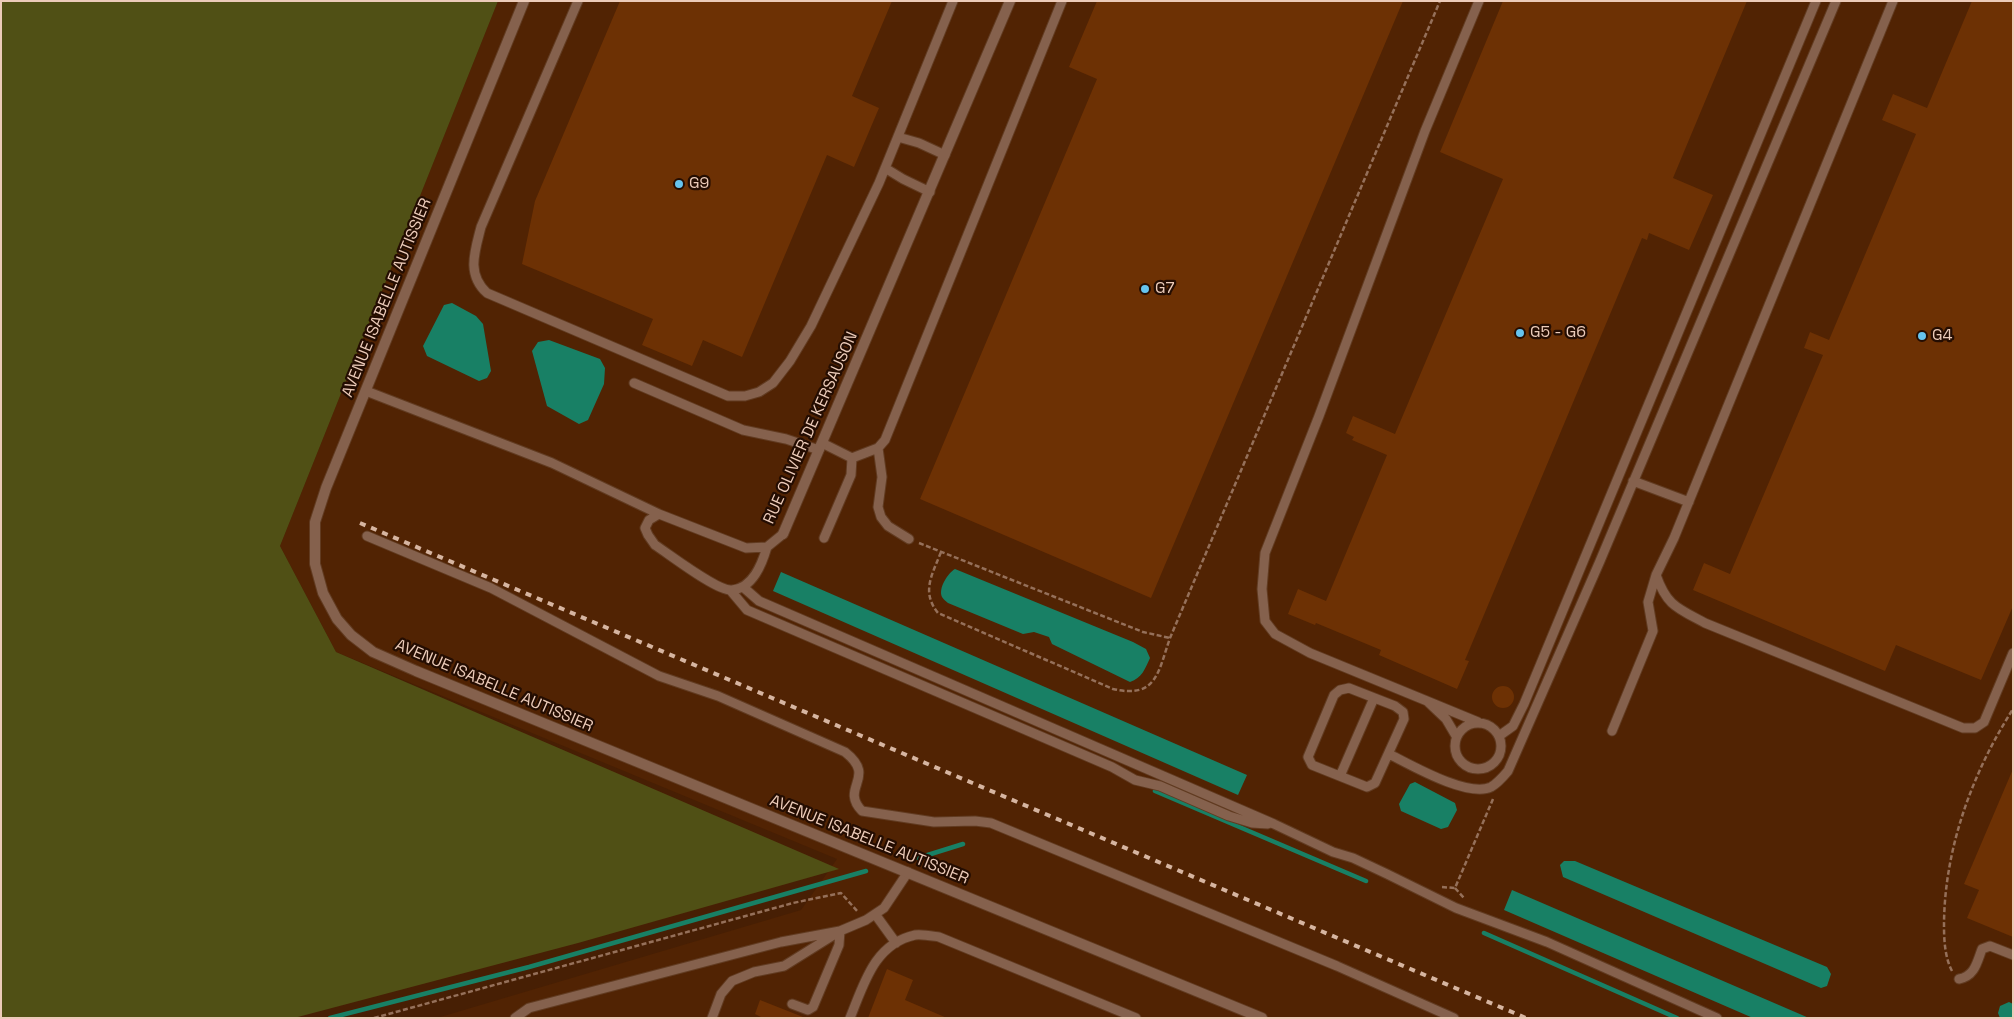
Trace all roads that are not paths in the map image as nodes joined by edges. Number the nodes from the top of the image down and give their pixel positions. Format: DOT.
graph roads {
  1 [pos="524,1"];
  2 [pos="578,1"];
  3 [pos="953,1"];
  4 [pos="1010,1"];
  5 [pos="1062,1"];
  6 [pos="1479,1"];
  7 [pos="1816,1"];
  8 [pos="1836,1"];
  9 [pos="1893,1"];
  10 [pos="898,137"];
  11 [pos="945,155"];
  12 [pos="885,168"];
  13 [pos="930,192"];
  14 [pos="634,383"];
  15 [pos="366,391"];
  16 [pos="821,447"];
  17 [pos="878,448"];
  18 [pos="852,458"];
  19 [pos="1634,481"];
  20 [pos="1689,502"];
  21 [pos="659,514"];
  22 [pos="783,534"];
  23 [pos="367,536"];
  24 [pos="824,538"];
  25 [pos="909,538"];
  26 [pos="767,547"];
  27 [pos="1656,575"];
  28 [pos="743,587"];
  29 [pos="731,591"];
  30 [pos="2013,653"];
  31 [pos="1374,698"];
  32 [pos="1427,701"];
  33 [pos="1478,722"];
  34 [pos="1612,731"];
  35 [pos="1456,736"];
  36 [pos="1499,736"];
  37 [pos="1388,754"];
  38 [pos="1340,776"];
  39 [pos="1274,824"];
  40 [pos="908,872"];
  41 [pos="875,914"];
  42 [pos="840,931"];
  43 [pos="896,943"];
  44 [pos="2013,955"];
  45 [pos="1959,979"];
  46 [pos="792,1004"];
  47 [pos="515,1018"];
  48 [pos="712,1018"];
  49 [pos="850,1018"];
  50 [pos="1136,1018"];
  51 [pos="1262,1018"];
  52 [pos="1454,1018"];
  53 [pos="1717,1018"];
  1 -- 15 [label="street, AVENUE ISABELLE AUTISSIER"];
  2 -- 12 [label="lane"];
  3 -- 10 [label="lane"];
  4 -- 11 [label="street, RUE OLIVIER DE KERSAUSON"];
  5 -- 17 [label="lane"];
  6 -- 32 [label="lane"];
  7 -- 36 [label="lane"];
  8 -- 19 [label="lane"];
  9 -- 20 [label="lane"];
  10 -- 11 [label="lane"];
  10 -- 12 [label="lane"];
  11 -- 13 [label="street, RUE OLIVIER DE KERSAUSON"];
  12 -- 13 [label="lane"];
  13 -- 16 [label="street, RUE OLIVIER DE KERSAUSON"];
  14 -- 16 [label="lane"];
  15 -- 21 [label="lane, RUE OLIVIER DE KERSAUSON"];
  15 -- 40 [label="street, AVENUE ISABELLE AUTISSIER"];
  16 -- 18 [label="lane"];
  16 -- 22 [label="street, RUE OLIVIER DE KERSAUSON"];
  17 -- 18 [label="lane"];
  17 -- 25 [label="lane"];
  18 -- 24 [label="lane"];
  19 -- 20 [label="lane"];
  19 -- 37 [label="lane"];
  20 -- 27 [label="lane"];
  21 -- 26 [label="lane, RUE OLIVIER DE KERSAUSON"];
  21 -- 29 [label="lane"];
  22 -- 26 [label="lane, RUE OLIVIER DE KERSAUSON"];
  23 -- 52 [label="lane"];
  26 -- 28 [label="lane"];
  27 -- 30 [label="lane"];
  27 -- 34 [label="lane"];
  28 -- 29 [label="lane"];
  28 -- 39 [label="lane"];
  29 -- 39 [label="lane"];
  31 -- 37 [label="lane"];
  31 -- 38 [label="lane"];
  31 -- 38 [label="lane"];
  32 -- 33 [label="lane"];
  32 -- 35 [label="lane"];
  33 -- 35 [label="lane"];
  33 -- 36 [label="lane"];
  35 -- 36 [label="lane"];
  37 -- 38 [label="lane"];
  39 -- 53 [label="lane"];
  40 -- 41 [label="lane"];
  40 -- 51 [label="street, AVENUE ISABELLE AUTISSIER"];
  41 -- 42 [label="lane"];
  41 -- 43 [label="lane"];
  42 -- 46 [label="lane"];
  42 -- 47 [label="lane"];
  42 -- 48 [label="lane"];
  43 -- 49 [label="lane"];
  43 -- 50 [label="lane"];
  44 -- 45 [label="lane"];
}
